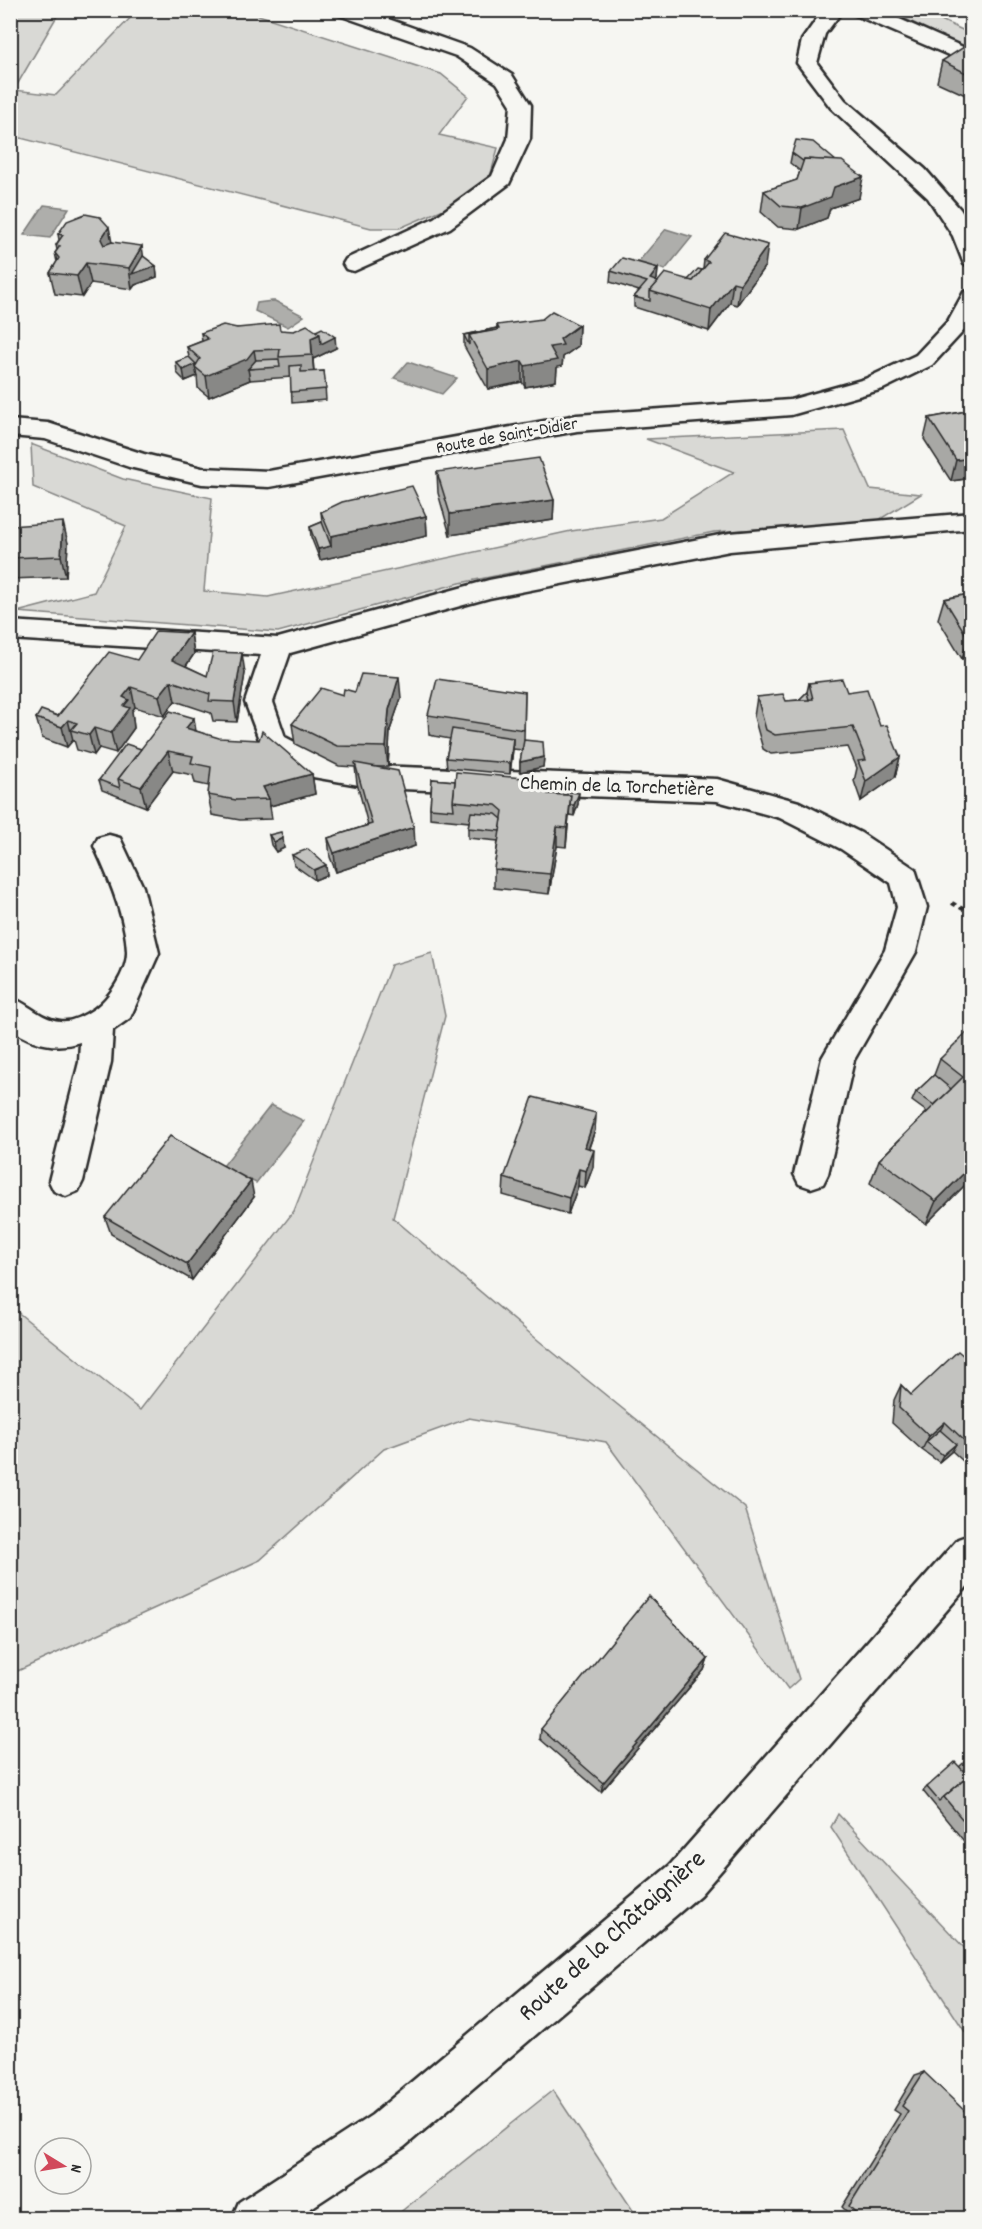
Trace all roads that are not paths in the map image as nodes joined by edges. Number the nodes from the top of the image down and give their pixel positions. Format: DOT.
graph roads {
  1 [pos="344,10"];
  2 [pos="834,10"];
  3 [pos="860,10"];
  4 [pos="972,59"];
  5 [pos="972,259"];
  6 [pos="354,264"];
  7 [pos="972,297"];
  8 [pos="10,428"];
  9 [pos="972,521"];
  10 [pos="10,630"];
  11 [pos="278,647"];
  12 [pos="109,846"];
  13 [pos="10,1010"];
  14 [pos="97,1024"];
  15 [pos="811,1174"];
  16 [pos="66,1181"];
  17 [pos="972,1552"];
  18 [pos="255,2218"];
  1 -- 6 [label="street"];
  2 -- 5 [label="street"];
  3 -- 4 [label="street"];
  7 -- 8 [label="street, Route de Saint-Didier"];
  9 -- 11 [label="street"];
  10 -- 11 [label="street"];
  11 -- 15 [label="street, Chemin de la Torchetière"];
  12 -- 14 [label="street"];
  13 -- 14 [label="street"];
  14 -- 16 [label="street"];
  17 -- 18 [label="street, Route de la Châtaignière"];
}
